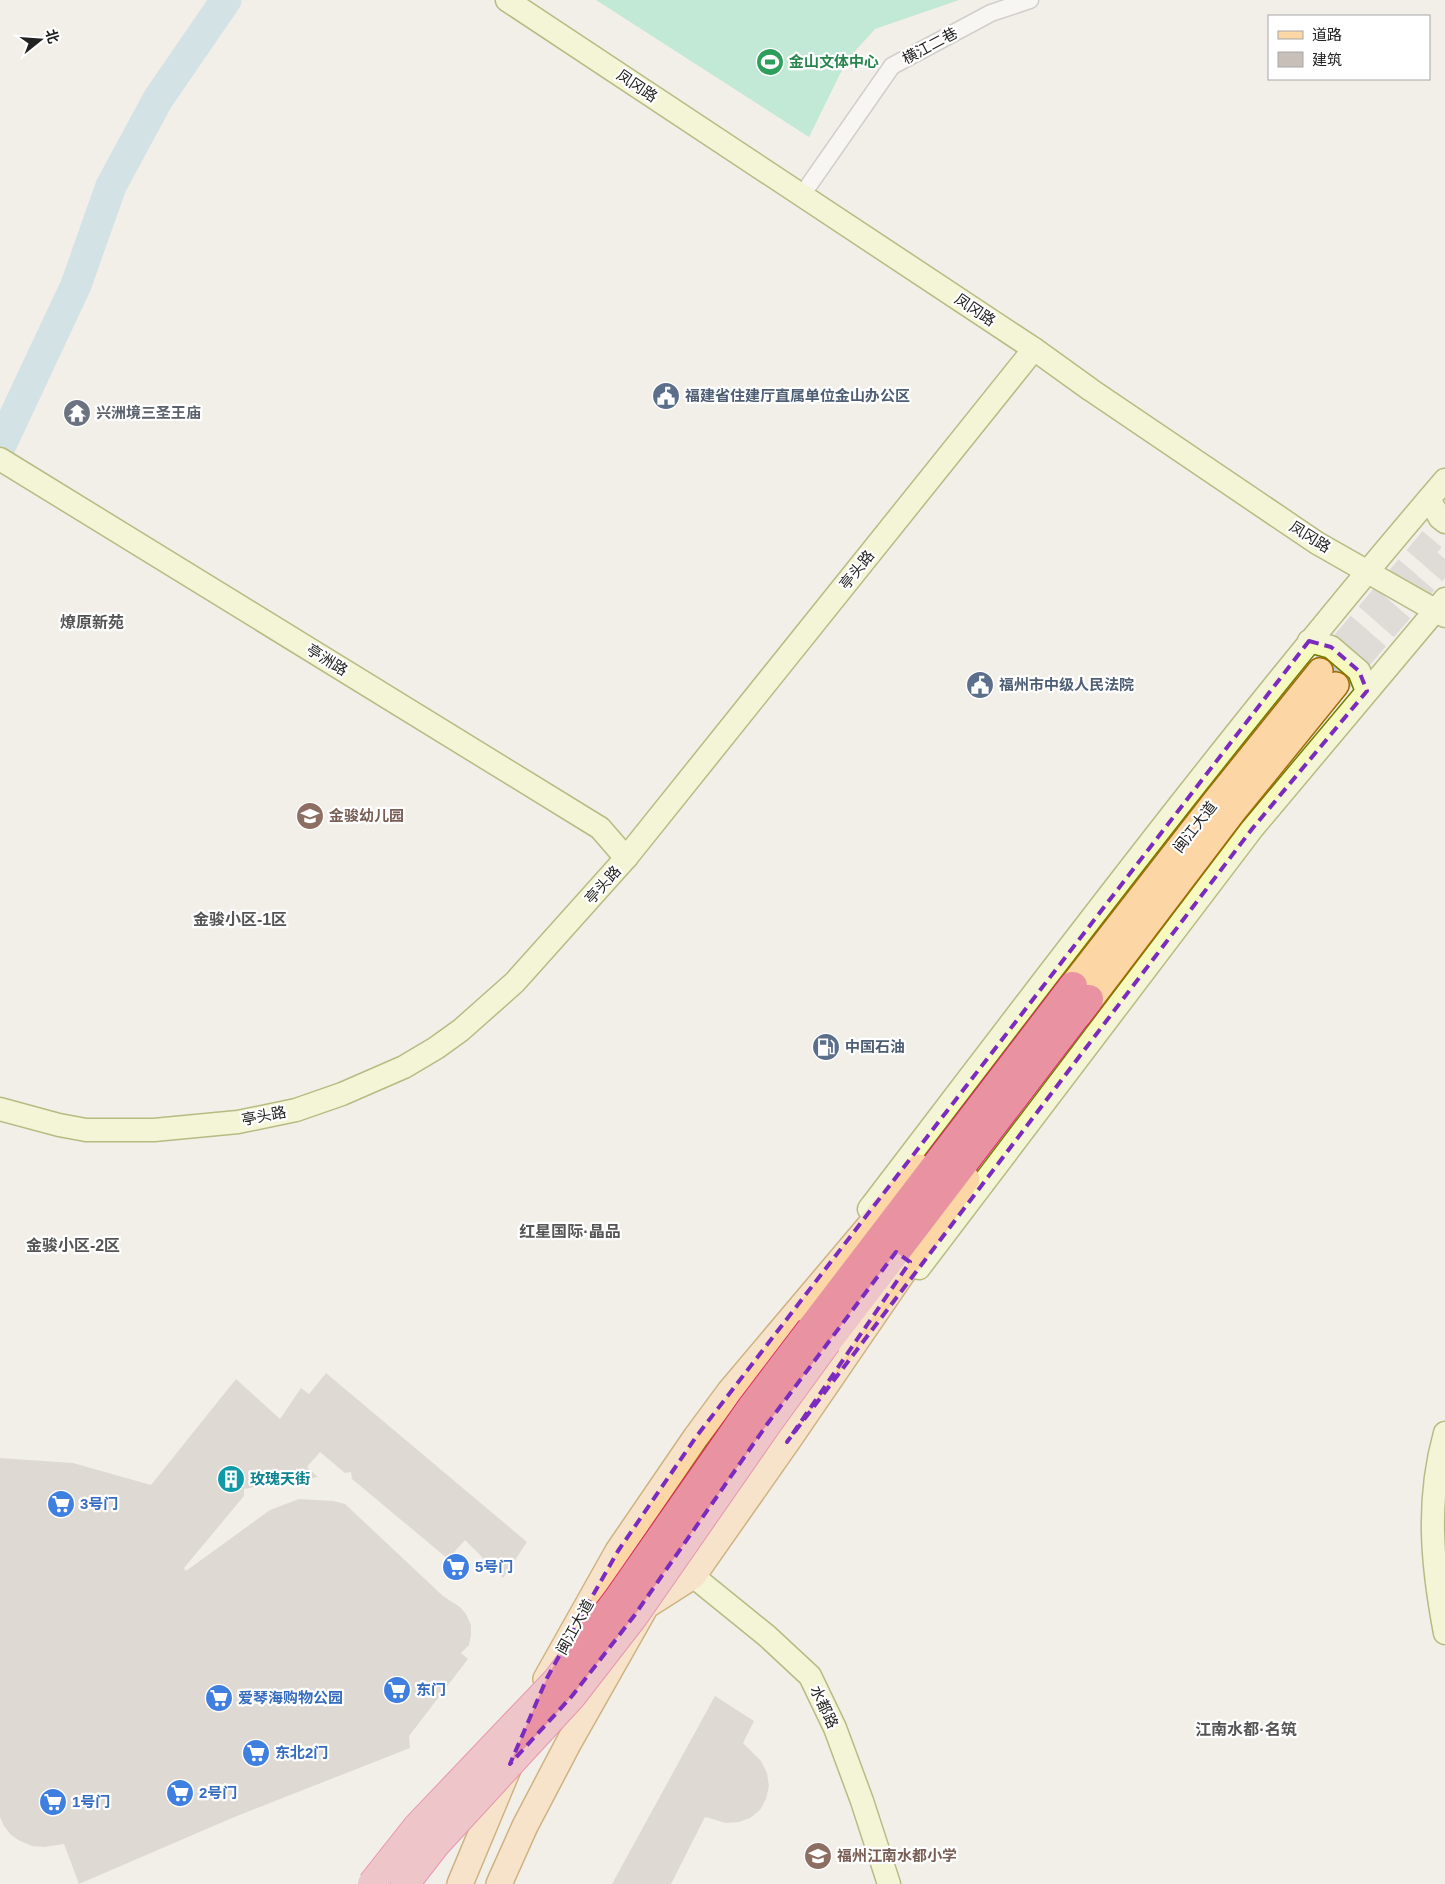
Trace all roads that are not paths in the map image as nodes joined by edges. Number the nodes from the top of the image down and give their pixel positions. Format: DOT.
graph roads {
  1 [pos="507,0"];
  2 [pos="1030,0"];
  3 [pos="802,195"];
  4 [pos="1034,349"];
  5 [pos="0,458"];
  6 [pos="1445,480"];
  7 [pos="1429,499"];
  8 [pos="1445,522"];
  9 [pos="1367,572"];
  10 [pos="1442,609"];
  11 [pos="1309,641"];
  12 [pos="1328,678"];
  13 [pos="1367,691"];
  14 [pos="626,858"];
  15 [pos="1081,993"];
  16 [pos="0,1109"];
  17 [pos="819,1336"];
  18 [pos="730,1391"];
  19 [pos="1445,1433"];
  20 [pos="787,1442"];
  21 [pos="693,1576"];
  22 [pos="1445,1633"];
  23 [pos="480,1838"];
  24 [pos="372,1884"];
  25 [pos="405,1884"];
  26 [pos="448,1884"];
  27 [pos="460,1884"];
  28 [pos="499,1884"];
  29 [pos="889,1884"];
  1 -- 3 [label="main road, 凤冈路"];
  2 -- 3 [label="street, 横江二巷"];
  3 -- 4 [label="main road, 凤冈路"];
  4 -- 9 [label="main road, 凤冈路"];
  4 -- 14 [label="main road, 亭头路"];
  5 -- 14 [label="main road, 亭洲路"];
  6 -- 7 [label="main road"];
  7 -- 8 [label="main road"];
  7 -- 9 [label="main road"];
  9 -- 10 [label="main road, 凤冈路"];
  9 -- 11 [label="main road"];
  10 -- 13 [label="main road"];
  11 -- 13 [label="main road"];
  11 -- 18 [label="main road"];
  12 -- 15 [label="main road, 闽江大道"];
  13 -- 20 [label="main road"];
  14 -- 16 [label="main road, 亭头路"];
  15 -- 17 [label="highway"];
  15 -- 18 [label="main road, 闽江大道"];
  15 -- 20 [label="main road"];
  17 -- 24 [label="highway, bridge"];
  17 -- 25 [label="highway, bridge"];
  18 -- 23 [label="main road, 闽江大道"];
  19 -- 22 [label="main road"];
  20 -- 21 [label="main road"];
  21 -- 28 [label="main road"];
  21 -- 29 [label="main road, 水都路"];
  23 -- 26 [label="main road"];
  23 -- 27 [label="main road, 闽江大道"];
}
